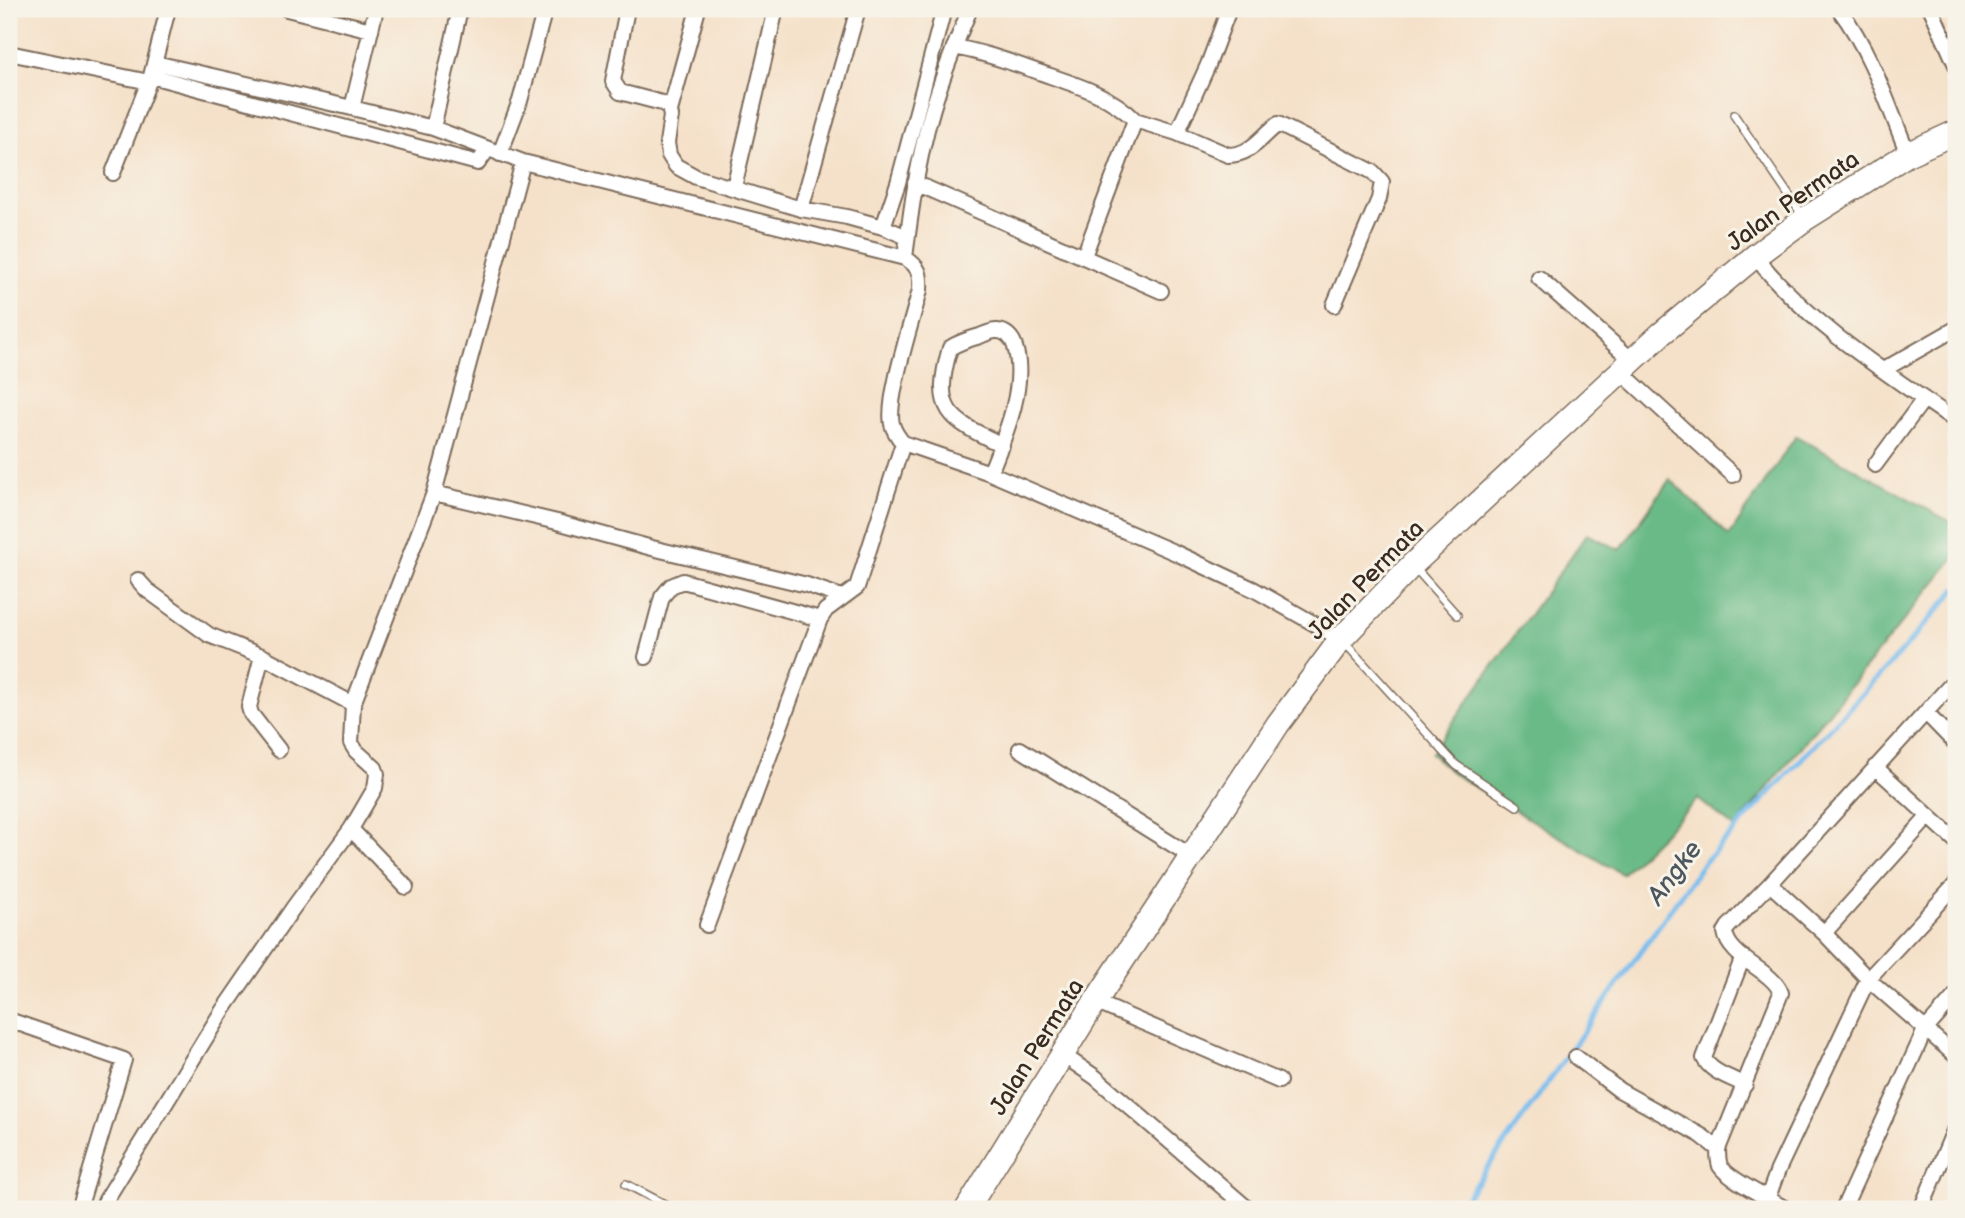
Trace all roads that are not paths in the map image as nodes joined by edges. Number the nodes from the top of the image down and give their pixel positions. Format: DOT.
graph roads {
  1 [pos="168,9"];
  2 [pos="287,9"];
  3 [pos="376,9"];
  4 [pos="460,9"];
  5 [pos="545,9"];
  6 [pos="627,9"];
  7 [pos="698,9"];
  8 [pos="776,9"];
  9 [pos="858,9"];
  10 [pos="944,9"];
  11 [pos="970,9"];
  12 [pos="1229,9"];
  13 [pos="1839,9"];
  14 [pos="1931,9"];
  15 [pos="371,30"];
  16 [pos="954,47"];
  17 [pos="9,52"];
  18 [pos="1956,65"];
  19 [pos="152,74"];
  20 [pos="352,108"];
  21 [pos="670,111"];
  22 [pos="1734,115"];
  23 [pos="385,116"];
  24 [pos="1135,120"];
  25 [pos="433,128"];
  26 [pos="1956,132"];
  27 [pos="1177,134"];
  28 [pos="381,137"];
  29 [pos="494,152"];
  30 [pos="1908,154"];
  31 [pos="523,162"];
  32 [pos="113,173"];
  33 [pos="915,183"];
  34 [pos="734,187"];
  35 [pos="801,209"];
  36 [pos="1805,219"];
  37 [pos="883,227"];
  38 [pos="908,237"];
  39 [pos="1084,256"];
  40 [pos="1755,257"];
  41 [pos="905,258"];
  42 [pos="1539,278"];
  43 [pos="1161,291"];
  44 [pos="1334,304"];
  45 [pos="1955,329"];
  46 [pos="1627,367"];
  47 [pos="1883,370"];
  48 [pos="1924,399"];
  49 [pos="1956,421"];
  50 [pos="903,443"];
  51 [pos="1002,445"];
  52 [pos="1875,465"];
  53 [pos="990,473"];
  54 [pos="1733,475"];
  55 [pos="434,493"];
  56 [pos="1412,565"];
  57 [pos="138,580"];
  58 [pos="842,597"];
  59 [pos="1457,615"];
  60 [pos="820,619"];
  61 [pos="1341,639"];
  62 [pos="262,656"];
  63 [pos="646,657"];
  64 [pos="1956,679"];
  65 [pos="353,704"];
  66 [pos="1926,713"];
  67 [pos="1956,744"];
  68 [pos="1020,748"];
  69 [pos="279,750"];
  70 [pos="1875,767"];
  71 [pos="1517,806"];
  72 [pos="1929,816"];
  73 [pos="351,829"];
  74 [pos="1956,841"];
  75 [pos="1191,856"];
  76 [pos="1770,884"];
  77 [pos="1956,884"];
  78 [pos="406,887"];
  79 [pos="706,925"];
  80 [pos="1824,933"];
  81 [pos="1743,957"];
  82 [pos="1868,979"];
  83 [pos="1956,995"];
  84 [pos="1096,1002"];
  85 [pos="9,1020"];
  86 [pos="1925,1030"];
  87 [pos="1063,1055"];
  88 [pos="1956,1056"];
  89 [pos="1576,1057"];
  90 [pos="1279,1081"];
  91 [pos="1745,1084"];
  92 [pos="1956,1126"];
  93 [pos="1718,1149"];
  94 [pos="626,1184"];
  95 [pos="1768,1203"];
  96 [pos="1247,1208"];
  97 [pos="79,1209"];
  98 [pos="102,1209"];
  99 [pos="674,1209"];
  100 [pos="967,1209"];
  101 [pos="1786,1209"];
  102 [pos="1843,1209"];
  103 [pos="1921,1209"];
  1 -- 19 [label="street"];
  2 -- 15 [label="street"];
  3 -- 15 [label="street"];
  4 -- 25 [label="street"];
  5 -- 29 [label="street"];
  6 -- 21 [label="street"];
  7 -- 21 [label="street"];
  8 -- 34 [label="street"];
  9 -- 35 [label="street"];
  10 -- 37 [label="street"];
  11 -- 16 [label="street"];
  12 -- 27 [label="street"];
  13 -- 30 [label="street"];
  14 -- 18 [label="street"];
  15 -- 20 [label="street"];
  16 -- 24 [label="street"];
  16 -- 33 [label="street"];
  17 -- 19 [label="street"];
  19 -- 20 [label="street"];
  19 -- 28 [label="street"];
  19 -- 32 [label="street"];
  20 -- 23 [label="street"];
  21 -- 34 [label="street"];
  22 -- 36 [label="lane"];
  23 -- 25 [label="street"];
  23 -- 28 [label="street"];
  24 -- 27 [label="street"];
  24 -- 39 [label="street"];
  25 -- 29 [label="street"];
  26 -- 30 [label="main road, Jalan Permata"];
  27 -- 44 [label="street"];
  28 -- 29 [label="street"];
  29 -- 31 [label="street"];
  30 -- 36 [label="main road, Jalan Permata"];
  31 -- 41 [label="street"];
  31 -- 55 [label="street"];
  33 -- 38 [label="street"];
  33 -- 39 [label="street"];
  34 -- 35 [label="street"];
  35 -- 37 [label="street"];
  36 -- 40 [label="main road, Jalan Permata"];
  37 -- 38 [label="street"];
  38 -- 41 [label="street"];
  39 -- 43 [label="street"];
  40 -- 46 [label="main road, Jalan Permata"];
  40 -- 47 [label="street"];
  41 -- 50 [label="street"];
  42 -- 46 [label="street"];
  45 -- 47 [label="street"];
  46 -- 54 [label="street"];
  46 -- 56 [label="main road, Jalan Permata"];
  47 -- 48 [label="street"];
  48 -- 49 [label="street"];
  48 -- 52 [label="street"];
  50 -- 53 [label="street"];
  50 -- 58 [label="street"];
  51 -- 51 [label="street"];
  51 -- 53 [label="street"];
  53 -- 61 [label="street"];
  55 -- 58 [label="street"];
  55 -- 65 [label="street"];
  56 -- 59 [label="lane"];
  56 -- 61 [label="main road, Jalan Permata"];
  57 -- 62 [label="street"];
  58 -- 60 [label="street"];
  60 -- 63 [label="street"];
  60 -- 79 [label="street"];
  61 -- 71 [label="lane"];
  61 -- 75 [label="main road, Jalan Permata"];
  62 -- 65 [label="street"];
  62 -- 69 [label="street"];
  64 -- 66 [label="street"];
  65 -- 73 [label="street"];
  66 -- 67 [label="street"];
  66 -- 70 [label="street"];
  68 -- 75 [label="street"];
  70 -- 72 [label="street"];
  70 -- 76 [label="street"];
  72 -- 74 [label="street"];
  72 -- 80 [label="street"];
  73 -- 78 [label="street"];
  73 -- 98 [label="street"];
  75 -- 84 [label="main road, Jalan Permata"];
  76 -- 80 [label="street"];
  76 -- 81 [label="street"];
  77 -- 82 [label="street"];
  80 -- 82 [label="street"];
  81 -- 91 [label="street"];
  81 -- 91 [label="street"];
  82 -- 86 [label="street"];
  82 -- 95 [label="street"];
  83 -- 86 [label="street"];
  84 -- 87 [label="main road, Jalan Permata"];
  84 -- 90 [label="street"];
  85 -- 97 [label="street"];
  86 -- 88 [label="street"];
  86 -- 102 [label="street"];
  87 -- 96 [label="street"];
  87 -- 100 [label="main road, Jalan Permata"];
  89 -- 93 [label="street"];
  91 -- 93 [label="street"];
  92 -- 103 [label="street"];
  93 -- 95 [label="street"];
  94 -- 99 [label="lane"];
  95 -- 101 [label="street"];
}
